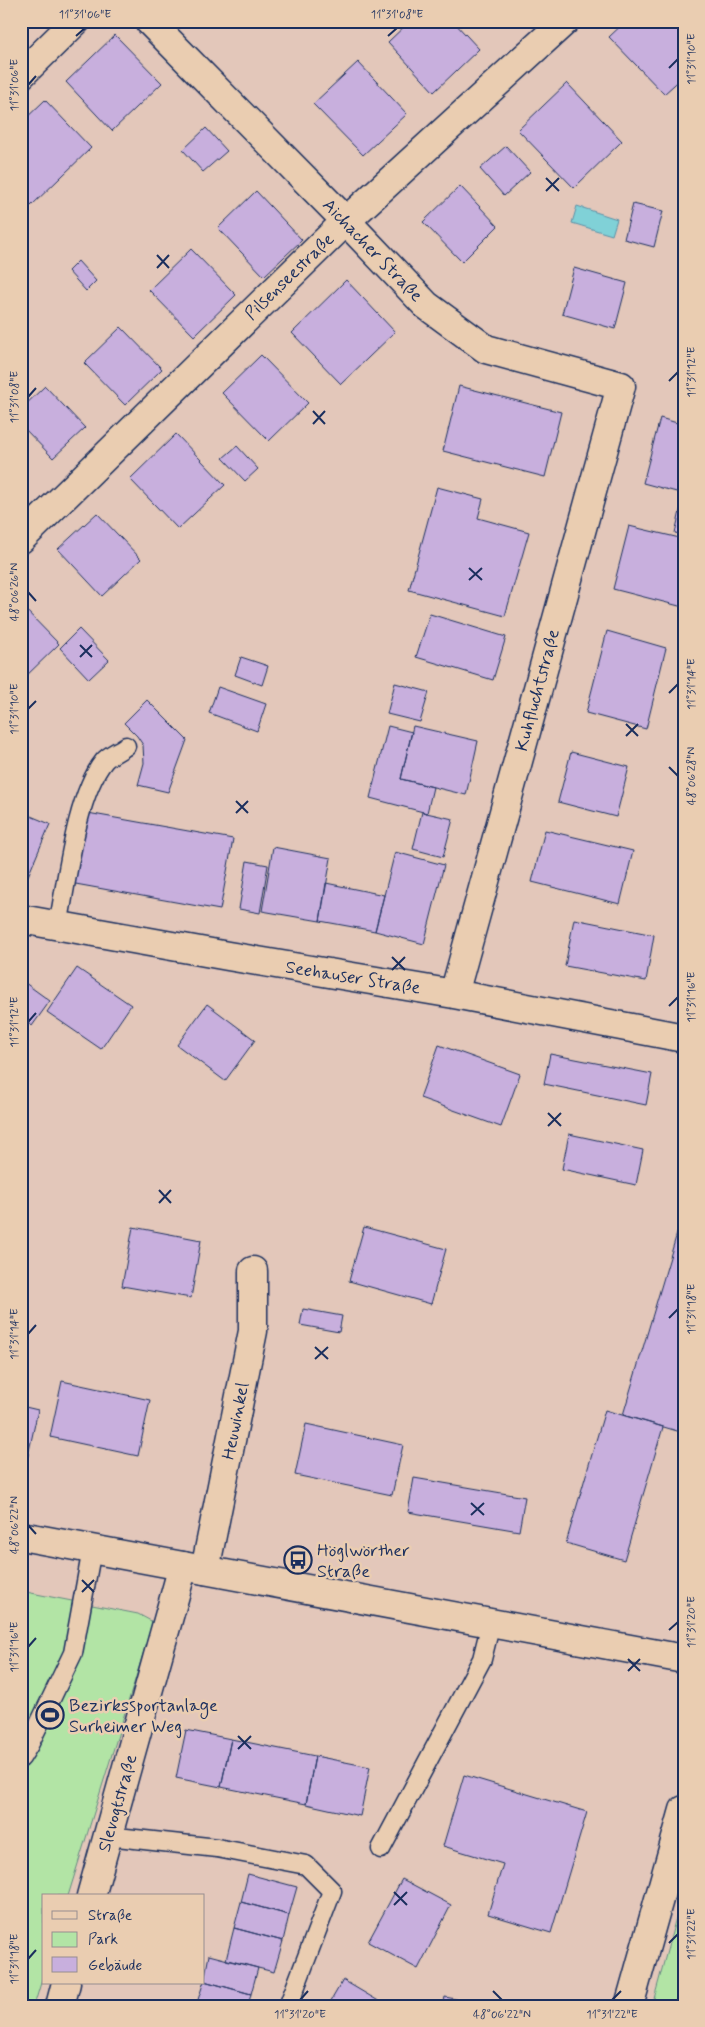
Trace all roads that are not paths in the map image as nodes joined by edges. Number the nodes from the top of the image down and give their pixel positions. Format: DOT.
graph roads {
  1 [pos="76,21"];
  2 [pos="148,21"];
  3 [pos="565,21"];
  4 [pos="21,75"];
  5 [pos="346,220"];
  6 [pos="621,386"];
  7 [pos="21,539"];
  8 [pos="126,746"];
  9 [pos="21,919"];
  10 [pos="58,926"];
  11 [pos="454,994"];
  12 [pos="684,1038"];
  13 [pos="253,1271"];
  14 [pos="21,1536"];
  15 [pos="92,1549"];
  16 [pos="194,1568"];
  17 [pos="491,1623"];
  18 [pos="684,1659"];
  19 [pos="21,1758"];
  20 [pos="684,1810"];
  21 [pos="108,1836"];
  22 [pos="381,1849"];
  23 [pos="92,1894"];
  24 [pos="66,1984"];
  25 [pos="289,2004"];
  26 [pos="60,2006"];
  27 [pos="629,2006"];
  1 -- 4 [label="street"];
  2 -- 5 [label="street, Aichacher Straße"];
  3 -- 5 [label="street, Pilsenseestraße"];
  5 -- 6 [label="street, Aichacher Straße"];
  5 -- 7 [label="street, Pilsenseestraße"];
  6 -- 11 [label="street, Kuhfluchtstraße"];
  8 -- 10 [label="lane"];
  9 -- 10 [label="street, Seehauser Straße"];
  10 -- 11 [label="street, Seehauser Straße"];
  11 -- 12 [label="street, Seehauser Straße"];
  13 -- 16 [label="street, Heuwinkel"];
  14 -- 15 [label="street"];
  15 -- 16 [label="street"];
  15 -- 19 [label="lane"];
  16 -- 17 [label="street"];
  16 -- 21 [label="street, Slevogtstraße"];
  17 -- 18 [label="street"];
  17 -- 22 [label="lane"];
  20 -- 27 [label="street"];
  21 -- 23 [label="street, Slevogtstraße"];
  21 -- 25 [label="lane"];
  24 -- 26 [label="street"];
}
